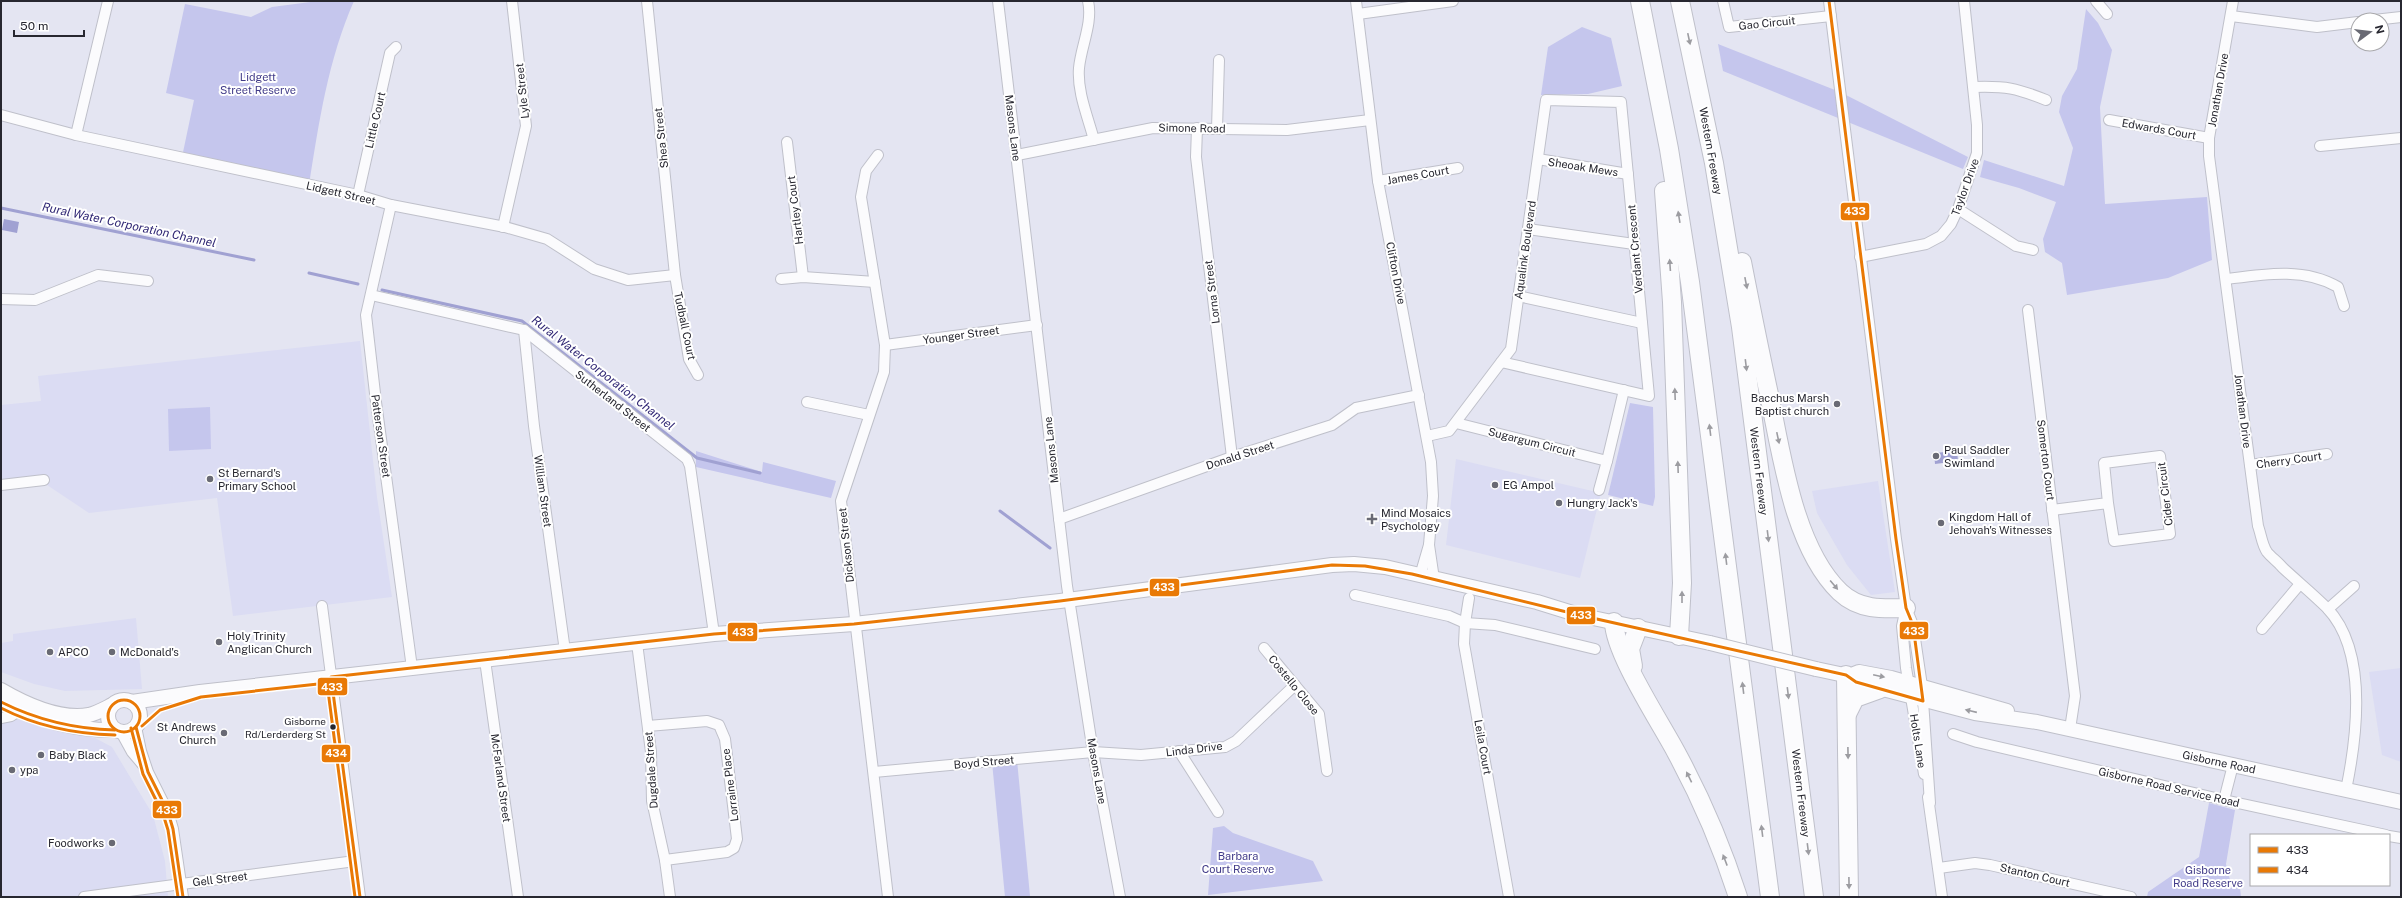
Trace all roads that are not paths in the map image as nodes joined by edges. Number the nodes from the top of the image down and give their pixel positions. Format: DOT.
graph roads {
  1 [pos="108,1"];
  2 [pos="512,1"];
  3 [pos="647,1"];
  4 [pos="998,1"];
  5 [pos="1088,1"];
  6 [pos="1356,1"];
  7 [pos="1453,1"];
  8 [pos="1640,1"];
  9 [pos="1680,1"];
  10 [pos="1723,1"];
  11 [pos="1829,1"];
  12 [pos="1964,1"];
  13 [pos="2096,1"];
  14 [pos="2233,1"];
  15 [pos="1358,14"];
  16 [pos="2107,14"];
  17 [pos="1831,16"];
  18 [pos="2231,16"];
  19 [pos="2401,17"];
  20 [pos="2390,18"];
  21 [pos="1645,23"];
  22 [pos="2350,23"];
  23 [pos="396,46"];
  24 [pos="1219,60"];
  25 [pos="1974,87"];
  26 [pos="1701,96"];
  27 [pos="2046,100"];
  28 [pos="1621,102"];
  29 [pos="1,115"];
  30 [pos="1370,120"];
  31 [pos="2109,120"];
  32 [pos="1197,128"];
  33 [pos="1217,129"];
  34 [pos="76,134"];
  35 [pos="2209,138"];
  36 [pos="2401,138"];
  37 [pos="1094,140"];
  38 [pos="787,142"];
  39 [pos="2320,146"];
  40 [pos="878,155"];
  41 [pos="1017,155"];
  42 [pos="1538,160"];
  43 [pos="1458,168"];
  44 [pos="1628,174"];
  45 [pos="1378,181"];
  46 [pos="358,195"];
  47 [pos="391,205"];
  48 [pos="1958,209"];
  49 [pos="503,226"];
  50 [pos="1528,229"];
  51 [pos="1634,244"];
  52 [pos="2033,250"];
  53 [pos="1860,258"];
  54 [pos="675,275"];
  55 [pos="803,277"];
  56 [pos="781,279"];
  57 [pos="2227,279"];
  58 [pos="148,281"];
  59 [pos="875,282"];
  60 [pos="371,295"];
  61 [pos="1518,296"];
  62 [pos="1,299"];
  63 [pos="2344,306"];
  64 [pos="2028,310"];
  65 [pos="1642,323"];
  66 [pos="1037,324"];
  67 [pos="524,330"];
  68 [pos="885,345"];
  69 [pos="1501,362"];
  70 [pos="698,375"];
  71 [pos="1624,390"];
  72 [pos="1419,395"];
  73 [pos="807,402"];
  74 [pos="869,415"];
  75 [pos="1456,423"];
  76 [pos="1427,436"];
  77 [pos="2327,454"];
  78 [pos="1232,457"];
  79 [pos="1607,460"];
  80 [pos="2250,465"];
  81 [pos="44,480"];
  82 [pos="1,485"];
  83 [pos="1599,490"];
  84 [pos="2108,503"];
  85 [pos="2052,510"];
  86 [pos="1059,519"];
  87 [pos="1429,545"];
  88 [pos="1418,580"];
  89 [pos="1433,584"];
  90 [pos="2300,584"];
  91 [pos="2354,586"];
  92 [pos="1470,593"];
  93 [pos="1355,596"];
  94 [pos="1069,600"];
  95 [pos="322,606"];
  96 [pos="1906,608"];
  97 [pos="2328,609"];
  98 [pos="1614,622"];
  99 [pos="1465,623"];
  100 [pos="854,624"];
  101 [pos="1638,628"];
  102 [pos="2262,629"];
  103 [pos="714,634"];
  104 [pos="1679,636"];
  105 [pos="637,643"];
  106 [pos="1264,648"];
  107 [pos="1595,649"];
  108 [pos="565,651"];
  109 [pos="485,660"];
  110 [pos="412,668"];
  111 [pos="1848,675"];
  112 [pos="331,677"];
  113 [pos="1637,680"];
  114 [pos="1915,684"];
  115 [pos="1295,685"];
  116 [pos="1880,689"];
  117 [pos="1,690"];
  118 [pos="200,692"];
  119 [pos="1917,699"];
  120 [pos="1,702"];
  121 [pos="132,702"];
  122 [pos="112,705"];
  123 [pos="20,710"];
  124 [pos="1846,714"];
  125 [pos="1,718"];
  126 [pos="2037,722"];
  127 [pos="137,724"];
  128 [pos="648,726"];
  129 [pos="2070,729"];
  130 [pos="118,731"];
  131 [pos="1953,734"];
  132 [pos="1179,751"];
  133 [pos="1093,752"];
  134 [pos="2233,765"];
  135 [pos="148,772"];
  136 [pos="874,772"];
  137 [pos="1327,772"];
  138 [pos="2346,790"];
  139 [pos="2224,800"];
  140 [pos="2401,802"];
  141 [pos="1218,812"];
  142 [pos="2383,834"];
  143 [pos="2390,835"];
  144 [pos="2401,838"];
  145 [pos="665,860"];
  146 [pos="356,861"];
  147 [pos="1938,868"];
  148 [pos="182,884"];
  149 [pos="84,897"];
  150 [pos="183,897"];
  151 [pos="360,897"];
  152 [pos="518,897"];
  153 [pos="670,897"];
  154 [pos="888,897"];
  155 [pos="1120,897"];
  156 [pos="1509,897"];
  157 [pos="1738,897"];
  158 [pos="1770,897"];
  159 [pos="1814,897"];
  160 [pos="1849,897"];
  161 [pos="1942,897"];
  162 [pos="2131,897"];
  1 -- 34 [label="street"];
  2 -- 49 [label="street, Lyle Street"];
  3 -- 54 [label="street, Shea Street"];
  4 -- 41 [label="street, Masons Lane"];
  5 -- 37 [label="street"];
  6 -- 15 [label="street, Clifton Drive"];
  7 -- 15 [label="street"];
  8 -- 21 [label="highway"];
  9 -- 26 [label="highway, Western Freeway, one-way"];
  10 -- 17 [label="street, Gao Circuit"];
  11 -- 17 [label="street, Holts Lane"];
  12 -- 25 [label="street, Taylor Drive"];
  13 -- 16 [label="street"];
  14 -- 18 [label="street, Jonathan Drive"];
  15 -- 30 [label="street, Clifton Drive"];
  17 -- 53 [label="street, Holts Lane"];
  18 -- 22 [label="street"];
  18 -- 35 [label="street, Jonathan Drive"];
  19 -- 20 [label="street"];
  104 -- 21 [label="highway, one-way"];
  158 -- 21 [label="highway, one-way"];
  23 -- 46 [label="street, Little Court"];
  24 -- 33 [label="street"];
  25 -- 27 [label="street"];
  25 -- 48 [label="street, Taylor Drive"];
  26 -- 96 [label="highway, one-way"];
  26 -- 159 [label="highway, Western Freeway, one-way"];
  28 -- 42 [label="street, Aqualink Boulevard"];
  28 -- 44 [label="street, Verdant Crescent"];
  29 -- 34 [label="street, Lidgett Street"];
  30 -- 33 [label="street, Simone Road"];
  30 -- 45 [label="street, Clifton Drive"];
  31 -- 35 [label="street, Edwards Court"];
  32 -- 33 [label="street, Simone Road"];
  32 -- 37 [label="street, Simone Road"];
  32 -- 78 [label="street, Lorna Street"];
  34 -- 46 [label="street, Lidgett Street"];
  35 -- 57 [label="street, Jonathan Drive"];
  36 -- 39 [label="street"];
  37 -- 41 [label="street, Simone Road"];
  38 -- 55 [label="street, Hartley Court"];
  40 -- 59 [label="street, Dickson Street"];
  41 -- 66 [label="street, Masons Lane"];
  42 -- 44 [label="street, Sheoak Mews"];
  42 -- 50 [label="street, Aqualink Boulevard"];
  43 -- 45 [label="street, James Court"];
  44 -- 51 [label="street, Verdant Crescent"];
  45 -- 72 [label="street, Clifton Drive"];
  46 -- 47 [label="street, Lidgett Street"];
  47 -- 49 [label="street, Lidgett Street"];
  47 -- 60 [label="street, Patterson Street"];
  48 -- 52 [label="street"];
  48 -- 53 [label="street, Taylor Drive"];
  49 -- 54 [label="street, Lidgett Street"];
  50 -- 51 [label="street"];
  50 -- 61 [label="street, Aqualink Boulevard"];
  51 -- 65 [label="street, Verdant Crescent"];
  53 -- 96 [label="street, Holts Lane"];
  54 -- 70 [label="street, Tudball Court"];
  55 -- 56 [label="street"];
  55 -- 59 [label="street"];
  57 -- 63 [label="street"];
  57 -- 80 [label="street, Jonathan Drive"];
  58 -- 62 [label="street"];
  59 -- 68 [label="street, Dickson Street"];
  60 -- 67 [label="street, Sutherland Street"];
  60 -- 110 [label="street, Patterson Street"];
  61 -- 65 [label="street"];
  61 -- 69 [label="street, Aqualink Boulevard"];
  64 -- 85 [label="street, Somerton Court"];
  65 -- 71 [label="street, Verdant Crescent"];
  66 -- 68 [label="street, Younger Street"];
  66 -- 86 [label="street, Masons Lane"];
  67 -- 103 [label="street, Sutherland Street"];
  67 -- 108 [label="street, William Street"];
  68 -- 74 [label="street, Dickson Street"];
  69 -- 71 [label="street"];
  69 -- 75 [label="street, Aqualink Boulevard"];
  71 -- 79 [label="street"];
  72 -- 76 [label="street, Clifton Drive"];
  72 -- 78 [label="street, Donald Street"];
  73 -- 74 [label="street"];
  74 -- 100 [label="street, Dickson Street"];
  75 -- 76 [label="street, Aqualink Boulevard"];
  75 -- 79 [label="street, Sugargum Circuit"];
  76 -- 87 [label="street, Clifton Drive"];
  77 -- 80 [label="street, Cherry Court"];
  78 -- 86 [label="street, Donald Street"];
  79 -- 83 [label="street"];
  80 -- 90 [label="street, Jonathan Drive"];
  81 -- 82 [label="street"];
  84 -- 84 [label="street, Cider Circuit"];
  84 -- 85 [label="street"];
  85 -- 129 [label="street, Somerton Court"];
  86 -- 94 [label="street, Masons Lane"];
  87 -- 88 [label="street"];
  87 -- 89 [label="street"];
  88 -- 89 [label="main road, Gisborne Road"];
  88 -- 94 [label="main road, Gisborne Road"];
  89 -- 92 [label="main road, Gisborne Road"];
  90 -- 97 [label="street, Jonathan Drive"];
  90 -- 102 [label="street"];
  91 -- 97 [label="street"];
  92 -- 98 [label="main road, Gisborne Road"];
  92 -- 99 [label="street, Leila Court"];
  93 -- 99 [label="street"];
  94 -- 100 [label="main road, Gisborne Road"];
  94 -- 133 [label="street, Masons Lane"];
  95 -- 112 [label="street"];
  96 -- 114 [label="street, Holts Lane"];
  97 -- 138 [label="street, Jonathan Drive"];
  98 -- 101 [label="main road, Gisborne Road"];
  98 -- 113 [label="highway"];
  99 -- 107 [label="street"];
  99 -- 156 [label="street, Leila Court"];
  100 -- 103 [label="main road, Gisborne Road"];
  100 -- 136 [label="street, Dickson Street"];
  101 -- 104 [label="main road, Gisborne Road"];
  101 -- 113 [label="highway"];
  103 -- 105 [label="main road, Gisborne Road"];
  104 -- 111 [label="main road, Gisborne Road, bridge"];
  105 -- 108 [label="main road, Gisborne Road"];
  105 -- 128 [label="street, Dugdale Street"];
  106 -- 115 [label="street, Costello Close"];
  108 -- 109 [label="main road, Gisborne Road"];
  109 -- 110 [label="main road, Gisborne Road"];
  109 -- 152 [label="street, McFarland Street"];
  110 -- 112 [label="main road, Gisborne Road"];
  111 -- 114 [label="main road, Gisborne Road, one-way"];
  111 -- 116 [label="main road, Gisborne Road"];
  111 -- 124 [label="highway"];
  112 -- 118 [label="main road, Gisborne Road"];
  112 -- 146 [label="street"];
  157 -- 113 [label="highway, one-way"];
  114 -- 119 [label="street, Holts Lane"];
  114 -- 126 [label="main road, Gisborne Road"];
  115 -- 132 [label="street, Linda Drive"];
  115 -- 137 [label="street, Costello Close"];
  116 -- 119 [label="main road, Gisborne Road"];
  116 -- 124 [label="highway"];
  117 -- 122 [label="main road"];
  118 -- 121 [label="main road, Gisborne Road"];
  118 -- 127 [label="main road, Gisborne Road"];
  126 -- 119 [label="main road, Gisborne Road, one-way"];
  119 -- 147 [label="street, Holts Lane"];
  120 -- 123 [label="main road"];
  121 -- 122 [label="main road"];
  121 -- 127 [label="main road"];
  122 -- 130 [label="main road"];
  123 -- 125 [label="street"];
  123 -- 130 [label="main road"];
  124 -- 160 [label="highway, one-way"];
  126 -- 129 [label="main road, Gisborne Road"];
  127 -- 130 [label="main road"];
  127 -- 135 [label="street"];
  128 -- 145 [label="street, Dugdale Street"];
  128 -- 145 [label="street, Lorraine Place"];
  129 -- 134 [label="main road, Gisborne Road"];
  130 -- 135 [label="street"];
  131 -- 139 [label="street, Gisborne Road Service Road"];
  132 -- 133 [label="street, Linda Drive"];
  132 -- 141 [label="street"];
  133 -- 136 [label="street, Boyd Street"];
  133 -- 155 [label="street, Masons Lane"];
  134 -- 138 [label="main road, Gisborne Road"];
  134 -- 139 [label="street"];
  135 -- 148 [label="street"];
  136 -- 154 [label="street, Dickson Street"];
  138 -- 140 [label="main road, Gisborne Road"];
  139 -- 142 [label="street, Gisborne Road Service Road"];
  143 -- 144 [label="street, Gisborne Road Service Road"];
  145 -- 153 [label="street, Dugdale Street"];
  146 -- 148 [label="street, Gell Street"];
  146 -- 151 [label="street"];
  147 -- 161 [label="street, Holts Lane"];
  147 -- 162 [label="street, Stanton Court"];
  148 -- 149 [label="street, Gell Street"];
  148 -- 150 [label="street"];
}
